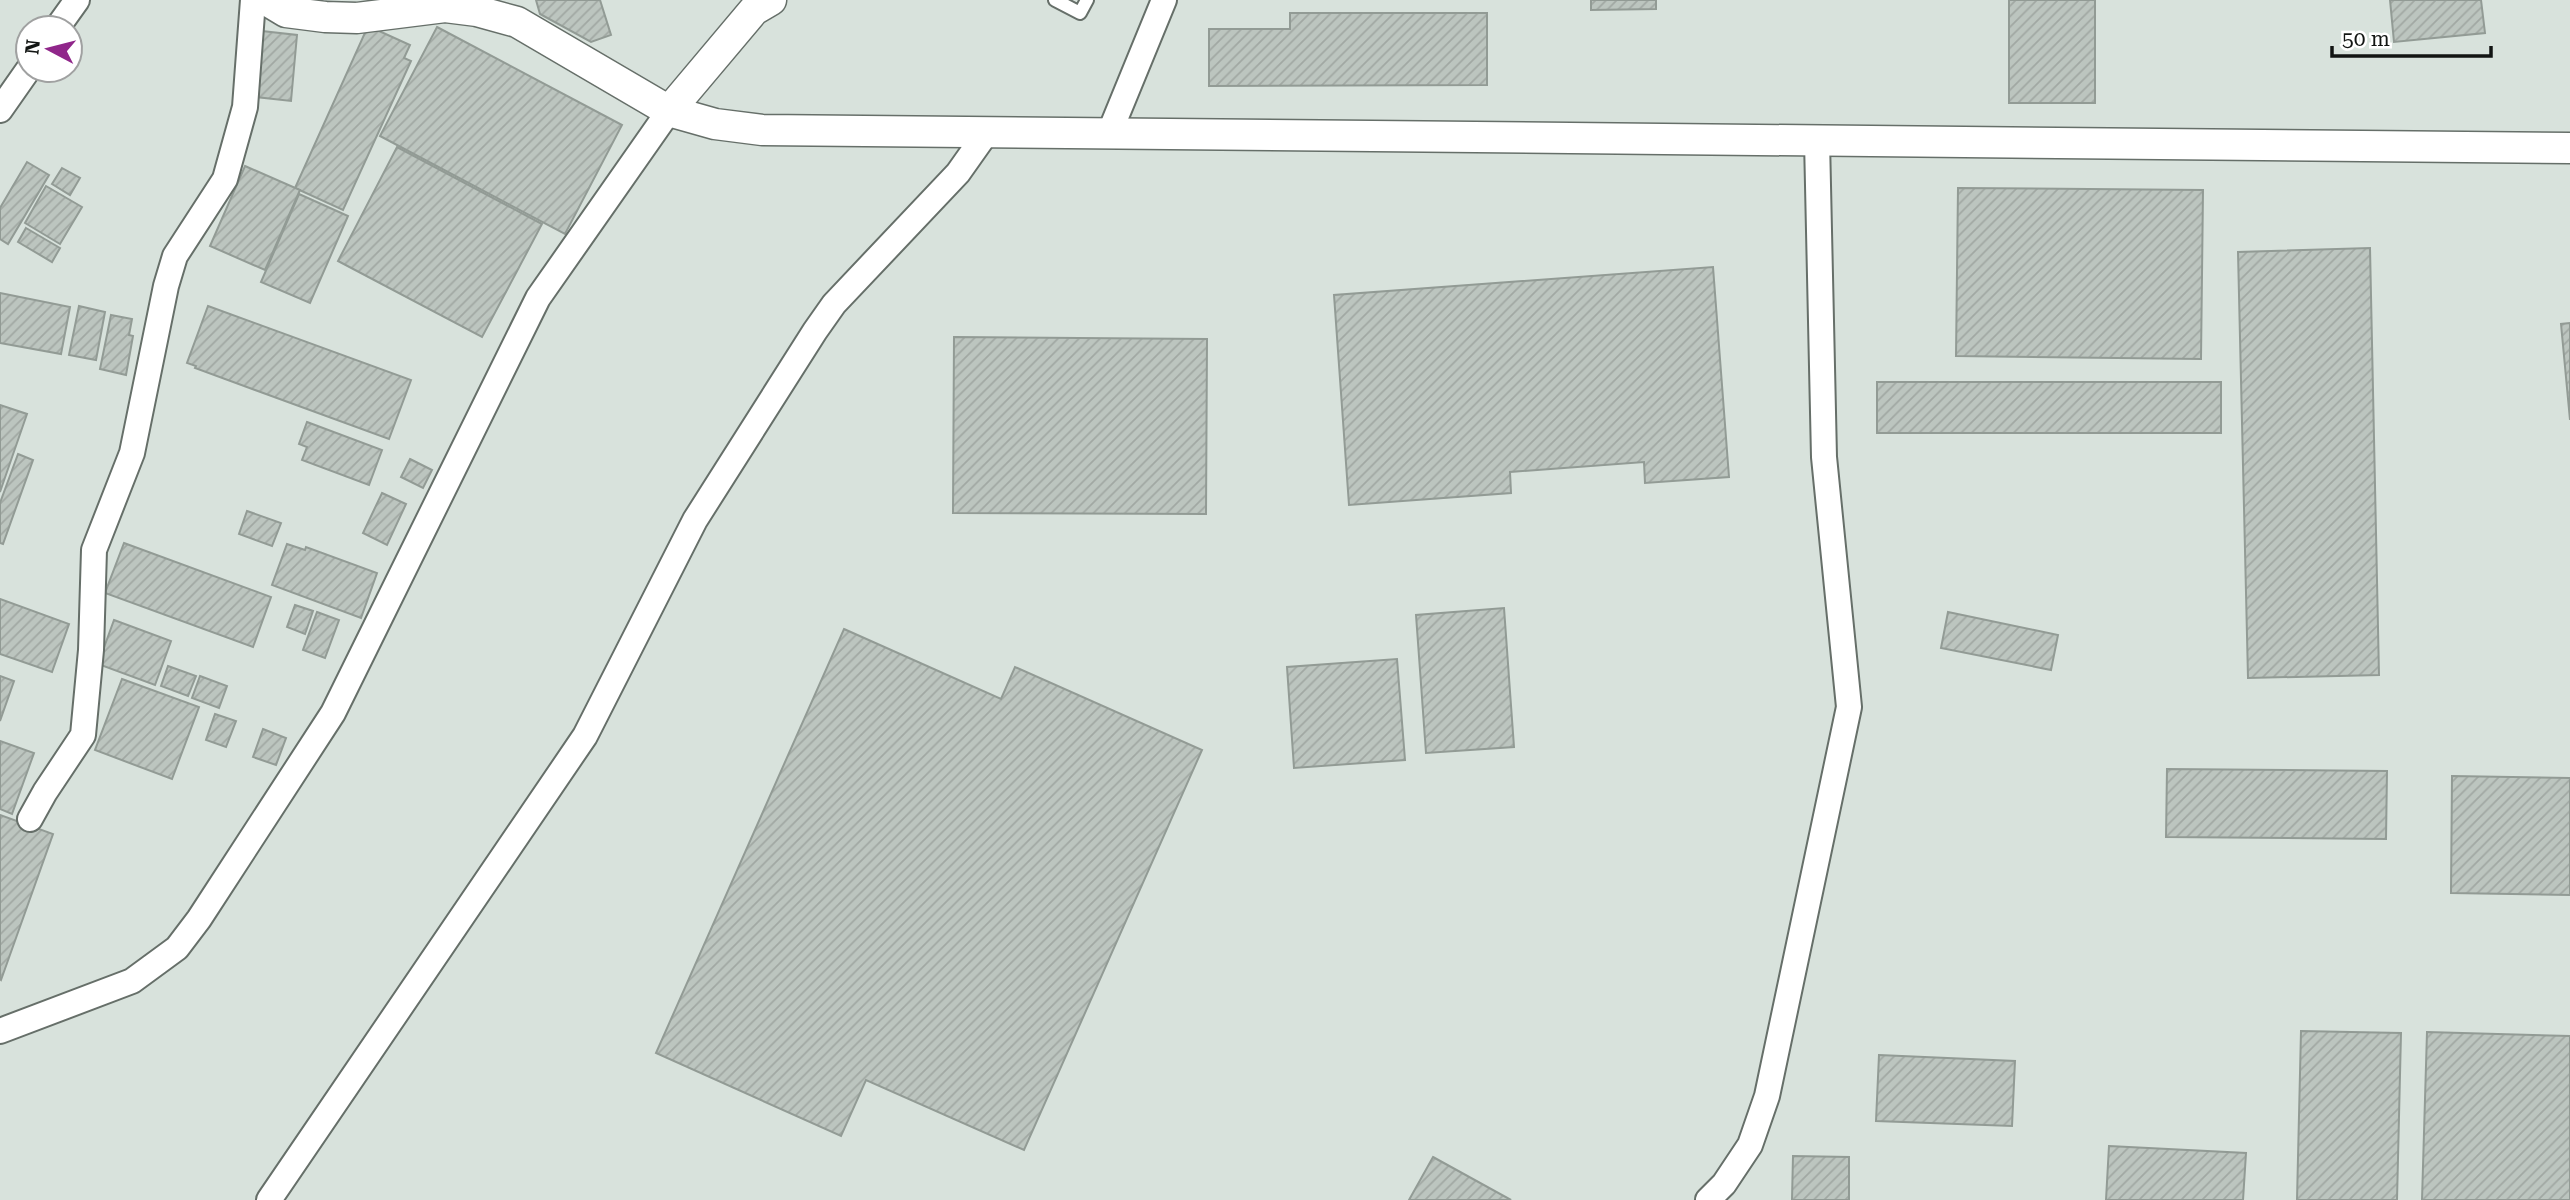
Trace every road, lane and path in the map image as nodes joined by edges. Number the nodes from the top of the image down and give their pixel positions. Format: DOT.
graph roads {
  1 [pos="253,0"];
  2 [pos="266,0"];
  3 [pos="771,0"];
  4 [pos="1055,0"];
  5 [pos="1087,0"];
  6 [pos="1164,0"];
  7 [pos="18,84"];
  8 [pos="0,110"];
  9 [pos="669,111"];
  10 [pos="987,132"];
  11 [pos="1109,134"];
  12 [pos="1817,140"];
  13 [pos="2570,148"];
  14 [pos="30,819"];
  15 [pos="0,1031"];
  16 [pos="269,1200"];
  17 [pos="1708,1200"];
  1 -- 14 [label="street"];
  2 -- 9 [label="street"];
  3 -- 9 [label="street"];
  4 -- 5 [label="lane"];
  6 -- 11 [label="street"];
  7 -- 8 [label="street"];
  9 -- 10 [label="street"];
  9 -- 15 [label="street"];
  10 -- 11 [label="street"];
  10 -- 16 [label="street"];
  11 -- 12 [label="street"];
  12 -- 13 [label="street"];
  12 -- 17 [label="street"];
}
